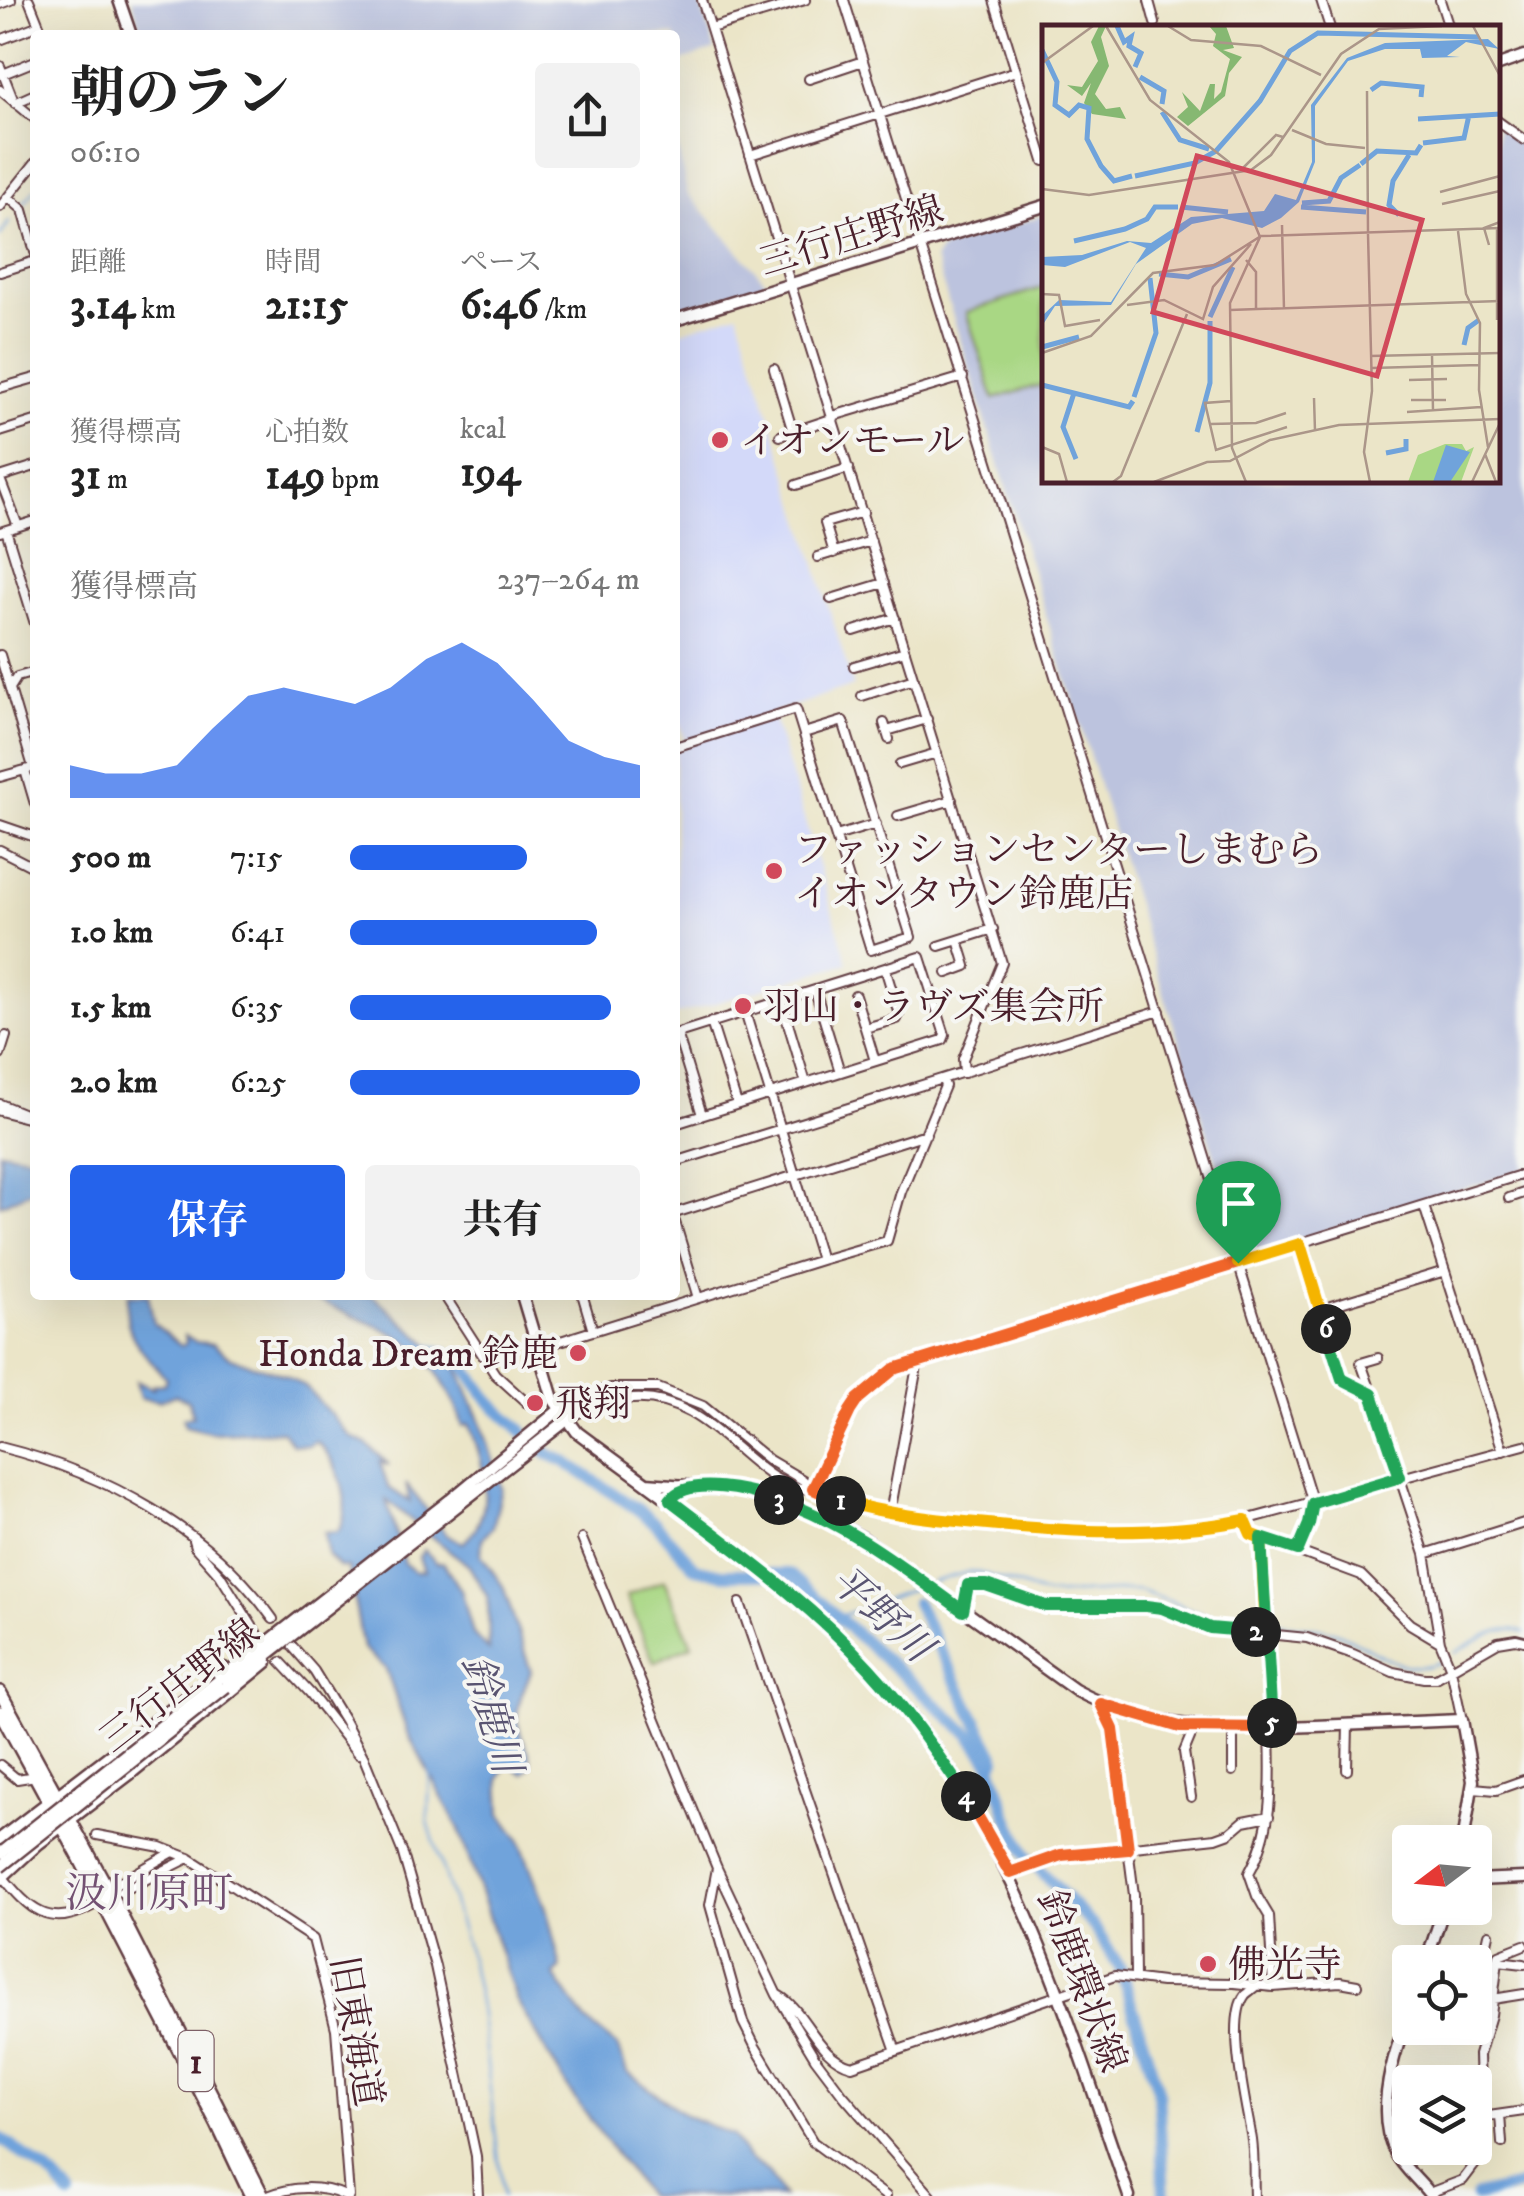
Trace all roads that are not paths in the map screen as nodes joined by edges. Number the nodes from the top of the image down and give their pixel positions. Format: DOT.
graph roads {
  1 [pos="10,0"];
  2 [pos="29,0"];
  3 [pos="120,0"];
  4 [pos="702,0"];
  5 [pos="805,0"];
  6 [pos="844,0"];
  7 [pos="994,0"];
  8 [pos="1321,0"];
  9 [pos="1440,0"];
  10 [pos="1149,1"];
  11 [pos="0,4"];
  12 [pos="1155,23"];
  13 [pos="38,25"];
  14 [pos="1329,25"];
  15 [pos="1448,25"];
  16 [pos="711,28"];
  17 [pos="40,30"];
  18 [pos="129,30"];
  19 [pos="0,40"];
  20 [pos="1524,56"];
  21 [pos="863,61"];
  22 [pos="30,62"];
  23 [pos="1499,65"];
  24 [pos="2,70"];
  25 [pos="1016,71"];
  26 [pos="809,79"];
  27 [pos="0,90"];
  28 [pos="30,96"];
  29 [pos="14,102"];
  30 [pos="879,114"];
  31 [pos="30,115"];
  32 [pos="1499,122"];
  33 [pos="1524,140"];
  34 [pos="750,155"];
  35 [pos="1042,155"];
  36 [pos="30,169"];
  37 [pos="3,201"];
  38 [pos="1042,207"];
  39 [pos="30,230"];
  40 [pos="920,245"];
  41 [pos="30,262"];
  42 [pos="0,272"];
  43 [pos="790,285"];
  44 [pos="680,318"];
  45 [pos="774,370"];
  46 [pos="963,377"];
  47 [pos="30,379"];
  48 [pos="0,388"];
  49 [pos="833,417"];
  50 [pos="30,423"];
  51 [pos="0,432"];
  52 [pos="793,432"];
  53 [pos="780,436"];
  54 [pos="30,468"];
  55 [pos="849,468"];
  56 [pos="0,478"];
  57 [pos="796,485"];
  58 [pos="3,491"];
  59 [pos="863,512"];
  60 [pos="30,522"];
  61 [pos="18,526"];
  62 [pos="3,531"];
  63 [pos="870,541"];
  64 [pos="834,552"];
  65 [pos="818,558"];
  66 [pos="884,583"];
  67 [pos="831,599"];
  68 [pos="30,609"];
  69 [pos="895,618"];
  70 [pos="854,630"];
  71 [pos="905,651"];
  72 [pos="0,655"];
  73 [pos="854,666"];
  74 [pos="30,673"];
  75 [pos="914,680"];
  76 [pos="10,690"];
  77 [pos="0,695"];
  78 [pos="862,696"];
  79 [pos="927,719"];
  80 [pos="887,731"];
  81 [pos="804,733"];
  82 [pos="680,745"];
  83 [pos="937,752"];
  84 [pos="30,764"];
  85 [pos="900,764"];
  86 [pos="30,768"];
  87 [pos="0,777"];
  88 [pos="952,800"];
  89 [pos="898,816"];
  90 [pos="876,824"];
  91 [pos="0,825"];
  92 [pos="30,835"];
  93 [pos="836,836"];
  94 [pos="0,850"];
  95 [pos="30,865"];
  96 [pos="993,929"];
  97 [pos="958,940"];
  98 [pos="938,946"];
  99 [pos="885,968"];
  100 [pos="947,973"];
  101 [pos="815,990"];
  102 [pos="856,995"];
  103 [pos="781,1000"];
  104 [pos="1160,1011"];
  105 [pos="745,1012"];
  106 [pos="711,1022"];
  107 [pos="865,1028"];
  108 [pos="680,1033"];
  109 [pos="6,1036"];
  110 [pos="680,1046"];
  111 [pos="0,1054"];
  112 [pos="875,1061"];
  113 [pos="840,1072"];
  114 [pos="964,1073"];
  115 [pos="942,1080"];
  116 [pos="806,1082"];
  117 [pos="771,1094"];
  118 [pos="0,1104"];
  119 [pos="737,1104"];
  120 [pos="0,1111"];
  121 [pos="702,1115"];
  122 [pos="30,1117"];
  123 [pos="30,1118"];
  124 [pos="680,1122"];
  125 [pos="781,1128"];
  126 [pos="926,1134"];
  127 [pos="680,1160"];
  128 [pos="1524,1174"];
  129 [pos="796,1176"];
  130 [pos="1524,1193"];
  131 [pos="1510,1198"];
  132 [pos="1424,1206"];
  133 [pos="680,1211"];
  134 [pos="680,1239"];
  135 [pos="1300,1244"];
  136 [pos="821,1260"];
  137 [pos="1238,1263"];
  138 [pos="1446,1271"];
  139 [pos="698,1298"];
  140 [pos="447,1300"];
  141 [pos="524,1300"];
  142 [pos="583,1300"];
  143 [pos="1320,1309"];
  144 [pos="594,1331"];
  145 [pos="538,1348"];
  146 [pos="1378,1358"];
  147 [pos="918,1361"];
  148 [pos="1372,1394"];
  149 [pos="527,1403"];
  150 [pos="559,1410"];
  151 [pos="568,1420"];
  152 [pos="551,1425"];
  153 [pos="1524,1444"];
  154 [pos="0,1447"];
  155 [pos="1503,1451"];
  156 [pos="1400,1477"];
  157 [pos="645,1482"];
  158 [pos="688,1487"];
  159 [pos="813,1489"];
  160 [pos="670,1500"];
  161 [pos="1313,1503"];
  162 [pos="890,1514"];
  163 [pos="1245,1520"];
  164 [pos="1524,1523"];
  165 [pos="1261,1538"];
  166 [pos="582,1539"];
  167 [pos="194,1540"];
  168 [pos="1298,1550"];
  169 [pos="1424,1554"];
  170 [pos="740,1603"];
  171 [pos="963,1611"];
  172 [pos="299,1616"];
  173 [pos="273,1619"];
  174 [pos="1266,1631"];
  175 [pos="258,1634"];
  176 [pos="1524,1641"];
  177 [pos="1440,1642"];
  178 [pos="287,1645"];
  179 [pos="281,1662"];
  180 [pos="1452,1669"];
  181 [pos="222,1684"];
  182 [pos="0,1692"];
  183 [pos="1101,1704"];
  184 [pos="0,1712"];
  185 [pos="1462,1720"];
  186 [pos="1348,1724"];
  187 [pos="1271,1727"];
  188 [pos="1194,1728"];
  189 [pos="1232,1728"];
  190 [pos="364,1758"];
  191 [pos="0,1764"];
  192 [pos="1233,1770"];
  193 [pos="1347,1770"];
  194 [pos="36,1776"];
  195 [pos="1524,1780"];
  196 [pos="1472,1788"];
  197 [pos="1191,1797"];
  198 [pos="60,1811"];
  199 [pos="1268,1816"];
  200 [pos="1467,1825"];
  201 [pos="97,1835"];
  202 [pos="0,1839"];
  203 [pos="1128,1849"];
  204 [pos="173,1852"];
  205 [pos="0,1854"];
  206 [pos="189,1858"];
  207 [pos="718,1868"];
  208 [pos="1010,1873"];
  209 [pos="1,1874"];
  210 [pos="1524,1878"];
  211 [pos="1492,1879"];
  212 [pos="108,1889"];
  213 [pos="122,1892"];
  214 [pos="92,1906"];
  215 [pos="1489,1934"];
  216 [pos="1486,1945"];
  217 [pos="1524,1945"];
  218 [pos="1498,1960"];
  219 [pos="1492,1962"];
  220 [pos="1524,1964"];
  221 [pos="1132,1977"];
  222 [pos="1356,1984"];
  223 [pos="1258,1985"];
  224 [pos="1273,1987"];
  225 [pos="1524,1994"];
  226 [pos="777,1995"];
  227 [pos="1058,1995"];
  228 [pos="1493,1999"];
  229 [pos="1400,2045"];
  230 [pos="896,2052"];
  231 [pos="1478,2065"];
  232 [pos="1524,2111"];
  233 [pos="1500,2115"];
  234 [pos="1492,2116"];
  235 [pos="1392,2120"];
  236 [pos="1387,2121"];
  237 [pos="1502,2143"];
  238 [pos="1474,2165"];
  239 [pos="347,2194"];
  240 [pos="1430,2195"];
  241 [pos="251,2196"];
  242 [pos="266,2196"];
  243 [pos="362,2196"];
  244 [pos="478,2196"];
  245 [pos="886,2196"];
  246 [pos="931,2196"];
  247 [pos="1130,2196"];
  248 [pos="1254,2196"];
  1 -- 11 [label="street"];
  2 -- 13 [label="street"];
  3 -- 18 [label="main road"];
  4 -- 16 [label="street"];
  5 -- 16 [label="street"];
  6 -- 21 [label="street"];
  7 -- 25 [label="street"];
  8 -- 14 [label="street"];
  9 -- 15 [label="street"];
  10 -- 12 [label="street"];
  13 -- 17 [label="street"];
  13 -- 19 [label="street"];
  16 -- 34 [label="street"];
  20 -- 23 [label="main road"];
  21 -- 26 [label="street"];
  21 -- 30 [label="street"];
  22 -- 24 [label="street"];
  24 -- 29 [label="street"];
  25 -- 30 [label="street"];
  25 -- 35 [label="street"];
  27 -- 29 [label="street"];
  28 -- 29 [label="street"];
  29 -- 31 [label="street"];
  30 -- 34 [label="street"];
  30 -- 40 [label="street"];
  32 -- 33 [label="street"];
  34 -- 43 [label="street"];
  36 -- 37 [label="street"];
  37 -- 39 [label="street"];
  38 -- 40 [label="main road, 三行庄野線"];
  40 -- 43 [label="main road, 三行庄野線"];
  40 -- 46 [label="street"];
  41 -- 42 [label="street"];
  43 -- 44 [label="main road, 三行庄野線"];
  43 -- 49 [label="street"];
  45 -- 52 [label="street"];
  46 -- 49 [label="street"];
  46 -- 104 [label="street"];
  47 -- 48 [label="street"];
  49 -- 52 [label="street"];
  49 -- 55 [label="street"];
  50 -- 51 [label="street"];
  52 -- 53 [label="street"];
  54 -- 56 [label="street"];
  55 -- 57 [label="street"];
  55 -- 59 [label="street"];
  56 -- 58 [label="street"];
  58 -- 61 [label="street"];
  59 -- 63 [label="street"];
  59 -- 64 [label="street"];
  60 -- 61 [label="street"];
  61 -- 62 [label="street"];
  62 -- 68 [label="street"];
  63 -- 64 [label="street"];
  63 -- 66 [label="street"];
  64 -- 65 [label="street"];
  66 -- 67 [label="street"];
  66 -- 69 [label="street"];
  69 -- 70 [label="street"];
  69 -- 71 [label="street"];
  71 -- 73 [label="street"];
  71 -- 75 [label="street"];
  72 -- 76 [label="street"];
  74 -- 76 [label="street"];
  75 -- 78 [label="street"];
  75 -- 79 [label="street"];
  76 -- 77 [label="street"];
  76 -- 84 [label="street"];
  79 -- 80 [label="street"];
  79 -- 83 [label="street"];
  81 -- 82 [label="street"];
  81 -- 90 [label="street"];
  81 -- 93 [label="street"];
  83 -- 85 [label="street"];
  83 -- 88 [label="street"];
  86 -- 87 [label="street"];
  88 -- 89 [label="street"];
  88 -- 96 [label="street"];
  90 -- 93 [label="street"];
  90 -- 93 [label="street"];
  91 -- 92 [label="street"];
  94 -- 95 [label="street"];
  96 -- 97 [label="street"];
  96 -- 114 [label="street"];
  97 -- 98 [label="street"];
  97 -- 100 [label="street"];
  99 -- 101 [label="street"];
  99 -- 107 [label="street"];
  99 -- 112 [label="street"];
  101 -- 103 [label="street"];
  101 -- 113 [label="street"];
  102 -- 107 [label="street"];
  103 -- 105 [label="street"];
  103 -- 116 [label="street"];
  104 -- 114 [label="street"];
  104 -- 137 [label="street"];
  105 -- 106 [label="street"];
  105 -- 117 [label="street"];
  106 -- 108 [label="street"];
  106 -- 119 [label="street"];
  107 -- 112 [label="street"];
  109 -- 111 [label="street"];
  110 -- 121 [label="street"];
  112 -- 113 [label="street"];
  113 -- 116 [label="street"];
  114 -- 115 [label="street"];
  115 -- 125 [label="street"];
  115 -- 126 [label="street"];
  116 -- 117 [label="street"];
  117 -- 119 [label="street"];
  117 -- 125 [label="street"];
  118 -- 122 [label="street"];
  119 -- 121 [label="street"];
  120 -- 123 [label="street"];
  121 -- 124 [label="street"];
  125 -- 127 [label="street"];
  125 -- 129 [label="street"];
  126 -- 129 [label="street"];
  126 -- 136 [label="street"];
  128 -- 132 [label="street"];
  129 -- 133 [label="street"];
  129 -- 136 [label="street"];
  130 -- 131 [label="street"];
  132 -- 135 [label="street"];
  132 -- 138 [label="street"];
  134 -- 139 [label="street"];
  135 -- 137 [label="street"];
  135 -- 143 [label="street"];
  136 -- 139 [label="street"];
  137 -- 147 [label="street"];
  137 -- 161 [label="street"];
  138 -- 143 [label="street"];
  138 -- 155 [label="street"];
  139 -- 144 [label="street"];
  140 -- 149 [label="street"];
  141 -- 145 [label="main road, 鈴鹿環状線"];
  142 -- 144 [label="street"];
  143 -- 148 [label="street"];
  144 -- 145 [label="street"];
  145 -- 150 [label="main road, 鈴鹿環状線"];
  146 -- 148 [label="street"];
  147 -- 159 [label="street"];
  147 -- 162 [label="street"];
  148 -- 156 [label="street"];
  150 -- 151 [label="main road, 鈴鹿環状線"];
  150 -- 152 [label="main road, 三行庄野線"];
  150 -- 159 [label="street"];
  151 -- 152 [label="main road, 三行庄野線"];
  151 -- 157 [label="main road, 鈴鹿環状線"];
  151 -- 159 [label="street"];
  152 -- 172 [label="main road, 三行庄野線"];
  152 -- 178 [label="main road, 三行庄野線"];
  153 -- 155 [label="street"];
  154 -- 167 [label="street"];
  155 -- 156 [label="street"];
  156 -- 161 [label="street"];
  156 -- 169 [label="street"];
  157 -- 158 [label="main road"];
  157 -- 160 [label="main road, 鈴鹿環状線"];
  158 -- 160 [label="main road"];
  158 -- 171 [label="main road"];
  159 -- 162 [label="street"];
  160 -- 208 [label="main road, 鈴鹿環状線"];
  161 -- 163 [label="street"];
  161 -- 168 [label="street"];
  162 -- 163 [label="street"];
  163 -- 165 [label="street"];
  164 -- 169 [label="street"];
  165 -- 168 [label="street"];
  165 -- 174 [label="street"];
  166 -- 207 [label="street"];
  167 -- 173 [label="street"];
  167 -- 175 [label="street"];
  168 -- 177 [label="street"];
  169 -- 177 [label="street"];
  170 -- 230 [label="street"];
  171 -- 174 [label="street"];
  171 -- 183 [label="main road"];
  172 -- 181 [label="main road, 三行庄野線"];
  172 -- 198 [label="main road, 三行庄野線"];
  174 -- 180 [label="street"];
  174 -- 187 [label="street"];
  176 -- 180 [label="street"];
  177 -- 180 [label="street"];
  178 -- 181 [label="main road, 三行庄野線"];
  178 -- 190 [label="street"];
  178 -- 198 [label="main road, 三行庄野線"];
  179 -- 190 [label="street"];
  180 -- 185 [label="street"];
  181 -- 198 [label="main road, 三行庄野線, bridge"];
  182 -- 198 [label="highway, 1"];
  183 -- 188 [label="main road"];
  183 -- 203 [label="street"];
  184 -- 194 [label="highway, 1"];
  185 -- 186 [label="main road"];
  185 -- 196 [label="main road"];
  186 -- 187 [label="main road"];
  186 -- 193 [label="street"];
  187 -- 189 [label="main road"];
  187 -- 199 [label="street"];
  188 -- 189 [label="main road"];
  188 -- 197 [label="street"];
  189 -- 192 [label="street"];
  190 -- 244 [label="street"];
  191 -- 194 [label="street"];
  194 -- 198 [label="highway, 1"];
  195 -- 196 [label="street"];
  196 -- 200 [label="main road"];
  198 -- 202 [label="main road"];
  198 -- 205 [label="main road, bridge"];
  198 -- 209 [label="main road, bridge"];
  198 -- 212 [label="highway, 1"];
  198 -- 241 [label="highway, 1"];
  199 -- 203 [label="street"];
  199 -- 224 [label="street"];
  201 -- 204 [label="street, 旧東海道"];
  203 -- 208 [label="street"];
  203 -- 221 [label="street"];
  204 -- 206 [label="street, 旧東海道"];
  204 -- 212 [label="street"];
  206 -- 213 [label="street"];
  206 -- 239 [label="street, 旧東海道"];
  207 -- 226 [label="street"];
  207 -- 245 [label="street"];
  208 -- 227 [label="main road, 鈴鹿環状線"];
  209 -- 214 [label="street"];
  210 -- 211 [label="main road"];
  212 -- 242 [label="highway, 1"];
  215 -- 216 [label="street"];
  217 -- 218 [label="street"];
  218 -- 219 [label="street"];
  218 -- 220 [label="street"];
  218 -- 228 [label="street"];
  221 -- 223 [label="street"];
  221 -- 227 [label="street"];
  222 -- 224 [label="street"];
  223 -- 224 [label="street"];
  223 -- 248 [label="street"];
  225 -- 228 [label="street"];
  226 -- 230 [label="street"];
  226 -- 246 [label="street"];
  227 -- 230 [label="street"];
  227 -- 247 [label="main road, 鈴鹿環状線"];
  228 -- 231 [label="street"];
  229 -- 236 [label="main road"];
  232 -- 233 [label="street"];
  233 -- 234 [label="street"];
  233 -- 237 [label="street"];
  235 -- 236 [label="street"];
  236 -- 240 [label="main road"];
  238 -- 240 [label="street"];
  239 -- 242 [label="street"];
  239 -- 243 [label="street"];
}
